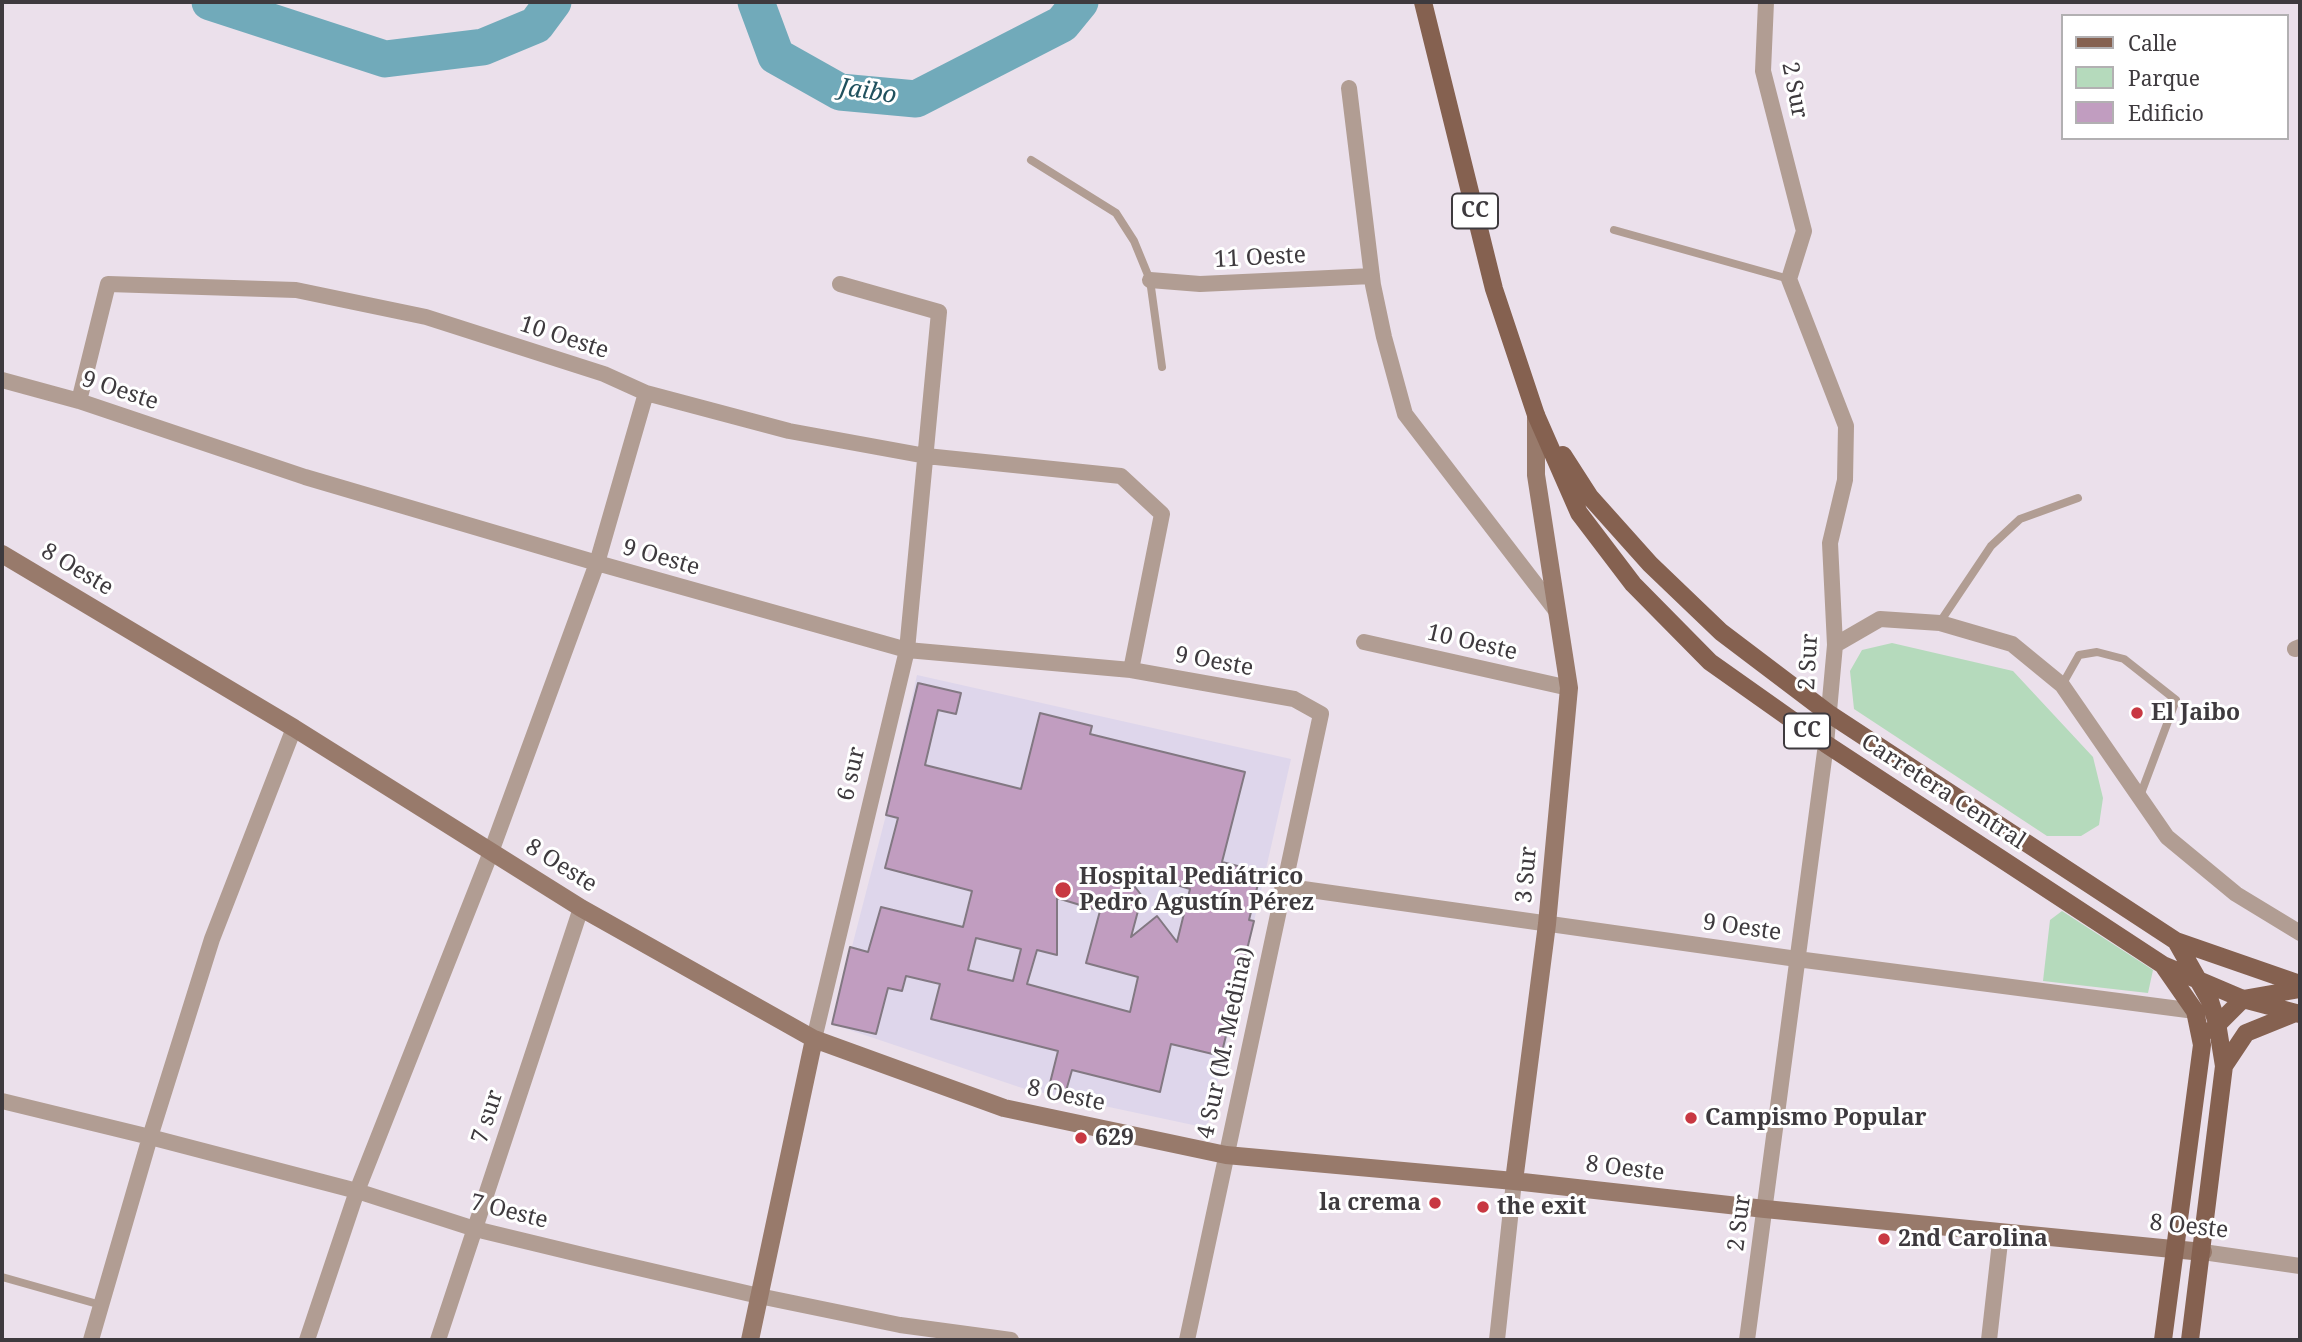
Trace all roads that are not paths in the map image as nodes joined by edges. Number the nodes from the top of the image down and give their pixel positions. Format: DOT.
graph roads {
  1 [pos="1766,2"];
  2 [pos="1424,4"];
  3 [pos="1349,88"];
  4 [pos="1031,160"];
  5 [pos="1614,230"];
  6 [pos="1372,276"];
  7 [pos="1788,279"];
  8 [pos="1150,280"];
  9 [pos="841,284"];
  10 [pos="1162,367"];
  11 [pos="2,380"];
  12 [pos="646,393"];
  13 [pos="79,401"];
  14 [pos="1536,415"];
  15 [pos="926,456"];
  16 [pos="2078,498"];
  17 [pos="2,554"];
  18 [pos="597,563"];
  19 [pos="1558,612"];
  20 [pos="1940,624"];
  21 [pos="1364,642"];
  22 [pos="1835,645"];
  23 [pos="907,649"];
  24 [pos="1130,670"];
  25 [pos="2062,685"];
  26 [pos="1569,688"];
  27 [pos="1828,713"];
  28 [pos="1321,714"];
  29 [pos="294,727"];
  30 [pos="1826,744"];
  31 [pos="2140,797"];
  32 [pos="491,852"];
  33 [pos="1282,886"];
  34 [pos="581,908"];
  35 [pos="1547,924"];
  36 [pos="2300,933"];
  37 [pos="2176,941"];
  38 [pos="1797,959"];
  39 [pos="2163,965"];
  40 [pos="2200,981"];
  41 [pos="2300,987"];
  42 [pos="2243,999"];
  43 [pos="2195,1011"];
  44 [pos="2296,1014"];
  45 [pos="2217,1023"];
  46 [pos="814,1039"];
  47 [pos="2202,1045"];
  48 [pos="2224,1066"];
  49 [pos="2,1101"];
  50 [pos="150,1136"];
  51 [pos="1226,1155"];
  52 [pos="1514,1181"];
  53 [pos="357,1191"];
  54 [pos="1765,1209"];
  55 [pos="475,1228"];
  56 [pos="2001,1233"];
  57 [pos="2176,1249"];
  58 [pos="2203,1252"];
  59 [pos="2300,1266"];
  60 [pos="2,1277"];
  61 [pos="759,1296"];
  62 [pos="102,1305"];
  63 [pos="898,1333"];
  64 [pos="91,1340"];
  65 [pos="307,1340"];
  66 [pos="438,1340"];
  67 [pos="750,1340"];
  68 [pos="1011,1340"];
  69 [pos="1188,1340"];
  70 [pos="1497,1340"];
  71 [pos="1748,1340"];
  72 [pos="1989,1340"];
  73 [pos="2163,1340"];
  74 [pos="2190,1340"];
  1 -- 7 [label="street, 2 Sur"];
  2 -- 14 [label="main road, Carretera Central / CC"];
  3 -- 6 [label="street"];
  4 -- 8 [label="lane"];
  5 -- 7 [label="lane"];
  6 -- 8 [label="street, 11 Oeste"];
  6 -- 19 [label="street"];
  7 -- 22 [label="street, 2 Sur"];
  8 -- 10 [label="lane"];
  9 -- 15 [label="street, 6 sur"];
  11 -- 13 [label="street, 9 Oeste"];
  12 -- 13 [label="street, 10 Oeste"];
  12 -- 15 [label="street, 10 Oeste"];
  12 -- 18 [label="street"];
  13 -- 18 [label="street, 9 Oeste"];
  14 -- 19 [label="main road, 3 Sur"];
  14 -- 27 [label="main road, Carretera Central / CC"];
  14 -- 30 [label="main road, Carretera Central / CC"];
  15 -- 23 [label="street, 6 sur"];
  15 -- 24 [label="street, 10 Oeste"];
  16 -- 20 [label="lane"];
  17 -- 29 [label="main road, 8 Oeste"];
  18 -- 23 [label="street, 9 Oeste"];
  18 -- 32 [label="street"];
  19 -- 26 [label="main road, 3 Sur"];
  20 -- 22 [label="street"];
  20 -- 25 [label="street"];
  21 -- 26 [label="street, 10 Oeste"];
  22 -- 27 [label="street, 2 Sur"];
  23 -- 24 [label="street, 9 Oeste"];
  23 -- 46 [label="street, 6 sur"];
  24 -- 28 [label="street, 9 Oeste"];
  25 -- 31 [label="street"];
  25 -- 31 [label="lane"];
  26 -- 35 [label="main road, 3 Sur"];
  27 -- 30 [label="street, 2 Sur"];
  27 -- 37 [label="main road, Carretera Central / CC"];
  28 -- 33 [label="street, 4 Sur (M. Medina)"];
  29 -- 32 [label="main road, 8 Oeste"];
  29 -- 50 [label="street"];
  30 -- 38 [label="street, 2 Sur"];
  30 -- 39 [label="main road, Carretera Central / CC"];
  31 -- 36 [label="street"];
  32 -- 34 [label="main road, 8 Oeste"];
  32 -- 53 [label="street"];
  33 -- 35 [label="street, 9 Oeste"];
  33 -- 51 [label="street, 4 Sur (M. Medina)"];
  34 -- 46 [label="main road, 8 Oeste"];
  34 -- 55 [label="street, 7 sur"];
  35 -- 38 [label="street, 9 Oeste"];
  35 -- 52 [label="main road, 3 Sur"];
  37 -- 40 [label="main road"];
  37 -- 41 [label="main road, CC"];
  38 -- 43 [label="street, 9 Oeste"];
  38 -- 54 [label="street, 2 Sur"];
  39 -- 40 [label="main road, CC"];
  39 -- 43 [label="main road"];
  40 -- 42 [label="main road, CC"];
  40 -- 45 [label="main road"];
  41 -- 42 [label="main road"];
  42 -- 44 [label="main road, CC"];
  42 -- 45 [label="main road"];
  43 -- 47 [label="main road"];
  44 -- 48 [label="main road"];
  45 -- 47 [label="main road"];
  45 -- 48 [label="main road"];
  46 -- 51 [label="main road, 8 Oeste"];
  46 -- 61 [label="main road, 6 sur"];
  47 -- 57 [label="main road"];
  48 -- 58 [label="main road"];
  49 -- 50 [label="street, 7 Oeste"];
  50 -- 53 [label="street, 7 Oeste"];
  50 -- 62 [label="street"];
  51 -- 52 [label="main road, 8 Oeste"];
  51 -- 69 [label="street, 4 Sur (M. Medina)"];
  52 -- 54 [label="main road, 8 Oeste"];
  52 -- 70 [label="street, 3 Sur"];
  53 -- 55 [label="street, 7 Oeste"];
  53 -- 65 [label="street"];
  54 -- 56 [label="main road, 8 Oeste"];
  54 -- 71 [label="street, 2 Sur"];
  55 -- 61 [label="street, 7 Oeste"];
  55 -- 66 [label="street, 7 sur"];
  56 -- 57 [label="main road, 8 Oeste"];
  56 -- 72 [label="street"];
  57 -- 58 [label="main road, 8 Oeste"];
  57 -- 73 [label="main road"];
  58 -- 59 [label="street, 8 Oeste"];
  58 -- 74 [label="main road"];
  60 -- 62 [label="lane"];
  61 -- 63 [label="street, 7 Oeste"];
  61 -- 67 [label="main road, 6 sur"];
  62 -- 64 [label="street"];
  63 -- 68 [label="street, 7 Oeste"];
}
